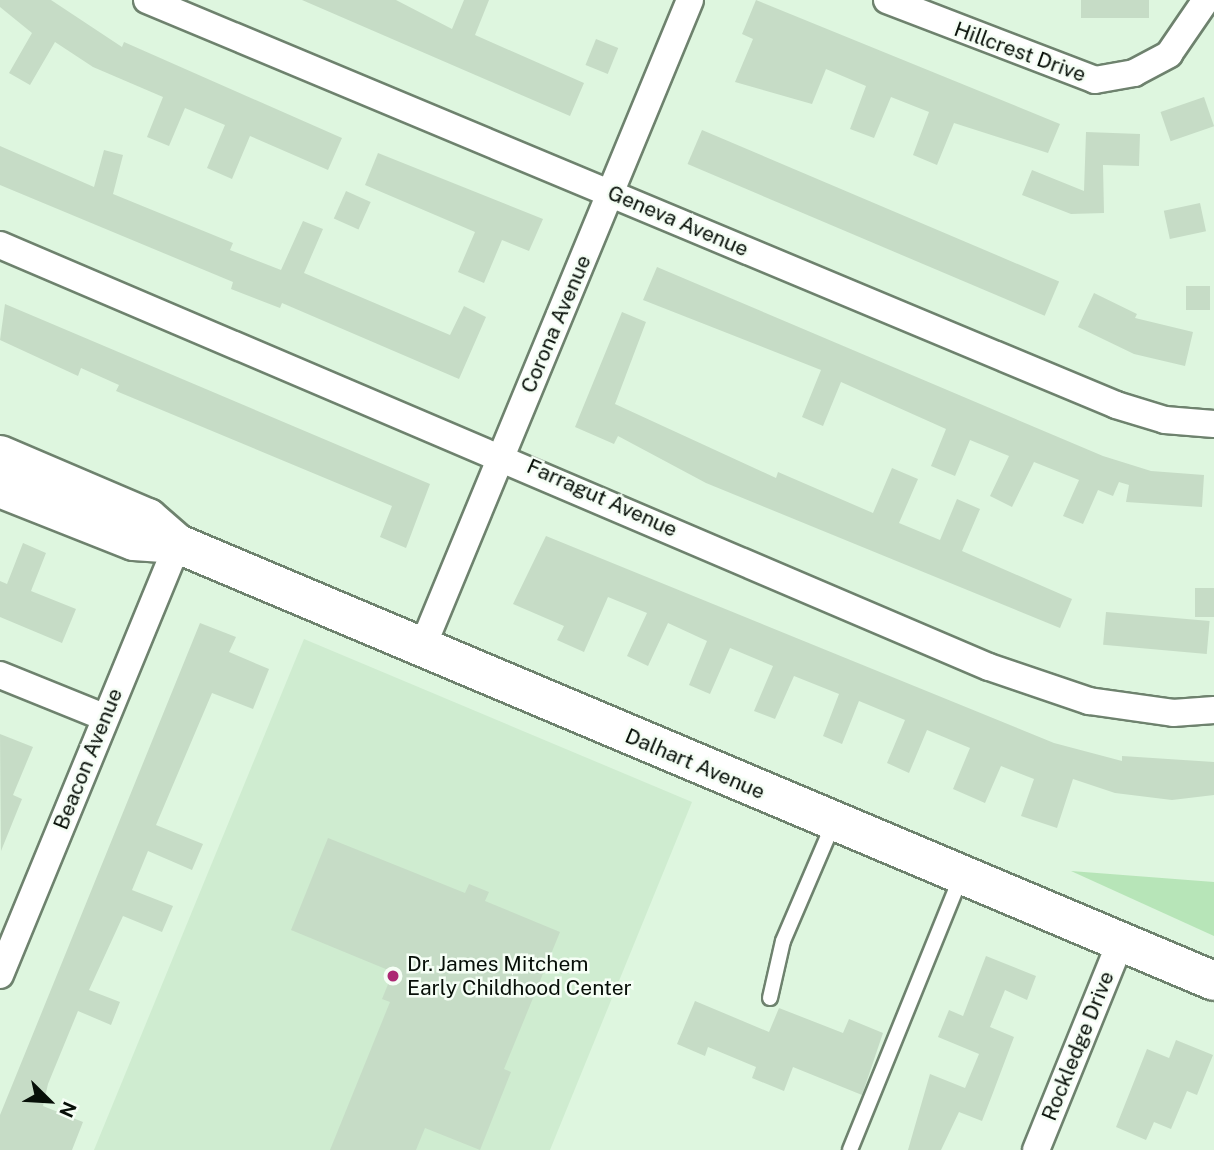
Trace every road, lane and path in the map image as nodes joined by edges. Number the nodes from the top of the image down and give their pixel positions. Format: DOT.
graph roads {
  1 [pos="147,0"];
  2 [pos="690,0"];
  3 [pos="887,0"];
  4 [pos="1206,0"];
  5 [pos="610,193"];
  6 [pos="0,245"];
  7 [pos="1214,424"];
  8 [pos="501,454"];
  9 [pos="0,455"];
  10 [pos="0,488"];
  11 [pos="178,544"];
  12 [pos="422,648"];
  13 [pos="0,675"];
  14 [pos="1214,710"];
  15 [pos="104,718"];
  16 [pos="834,822"];
  17 [pos="961,875"];
  18 [pos="1121,941"];
  19 [pos="0,975"];
  20 [pos="1214,981"];
  21 [pos="770,998"];
  22 [pos="850,1150"];
  23 [pos="1036,1150"];
  1 -- 5 [label="street, Geneva Avenue"];
  2 -- 5 [label="street, Corona Avenue"];
  3 -- 4 [label="street, Hillcrest Drive"];
  5 -- 7 [label="street, Geneva Avenue"];
  5 -- 8 [label="street, Corona Avenue"];
  6 -- 8 [label="street, Farragut Avenue"];
  8 -- 12 [label="street, Corona Avenue"];
  8 -- 14 [label="street, Farragut Avenue"];
  9 -- 11 [label="main road, Dalhart Avenue"];
  10 -- 11 [label="main road, Dalhart Avenue"];
  11 -- 12 [label="main road, Dalhart Avenue"];
  11 -- 15 [label="street, Beacon Avenue"];
  12 -- 16 [label="main road, Dalhart Avenue"];
  13 -- 15 [label="street"];
  15 -- 19 [label="street, Beacon Avenue"];
  16 -- 17 [label="main road, Dalhart Avenue"];
  16 -- 21 [label="lane"];
  17 -- 18 [label="main road, Dalhart Avenue"];
  17 -- 22 [label="lane"];
  18 -- 20 [label="main road, Dalhart Avenue"];
  18 -- 23 [label="street, Rockledge Drive"];
}
